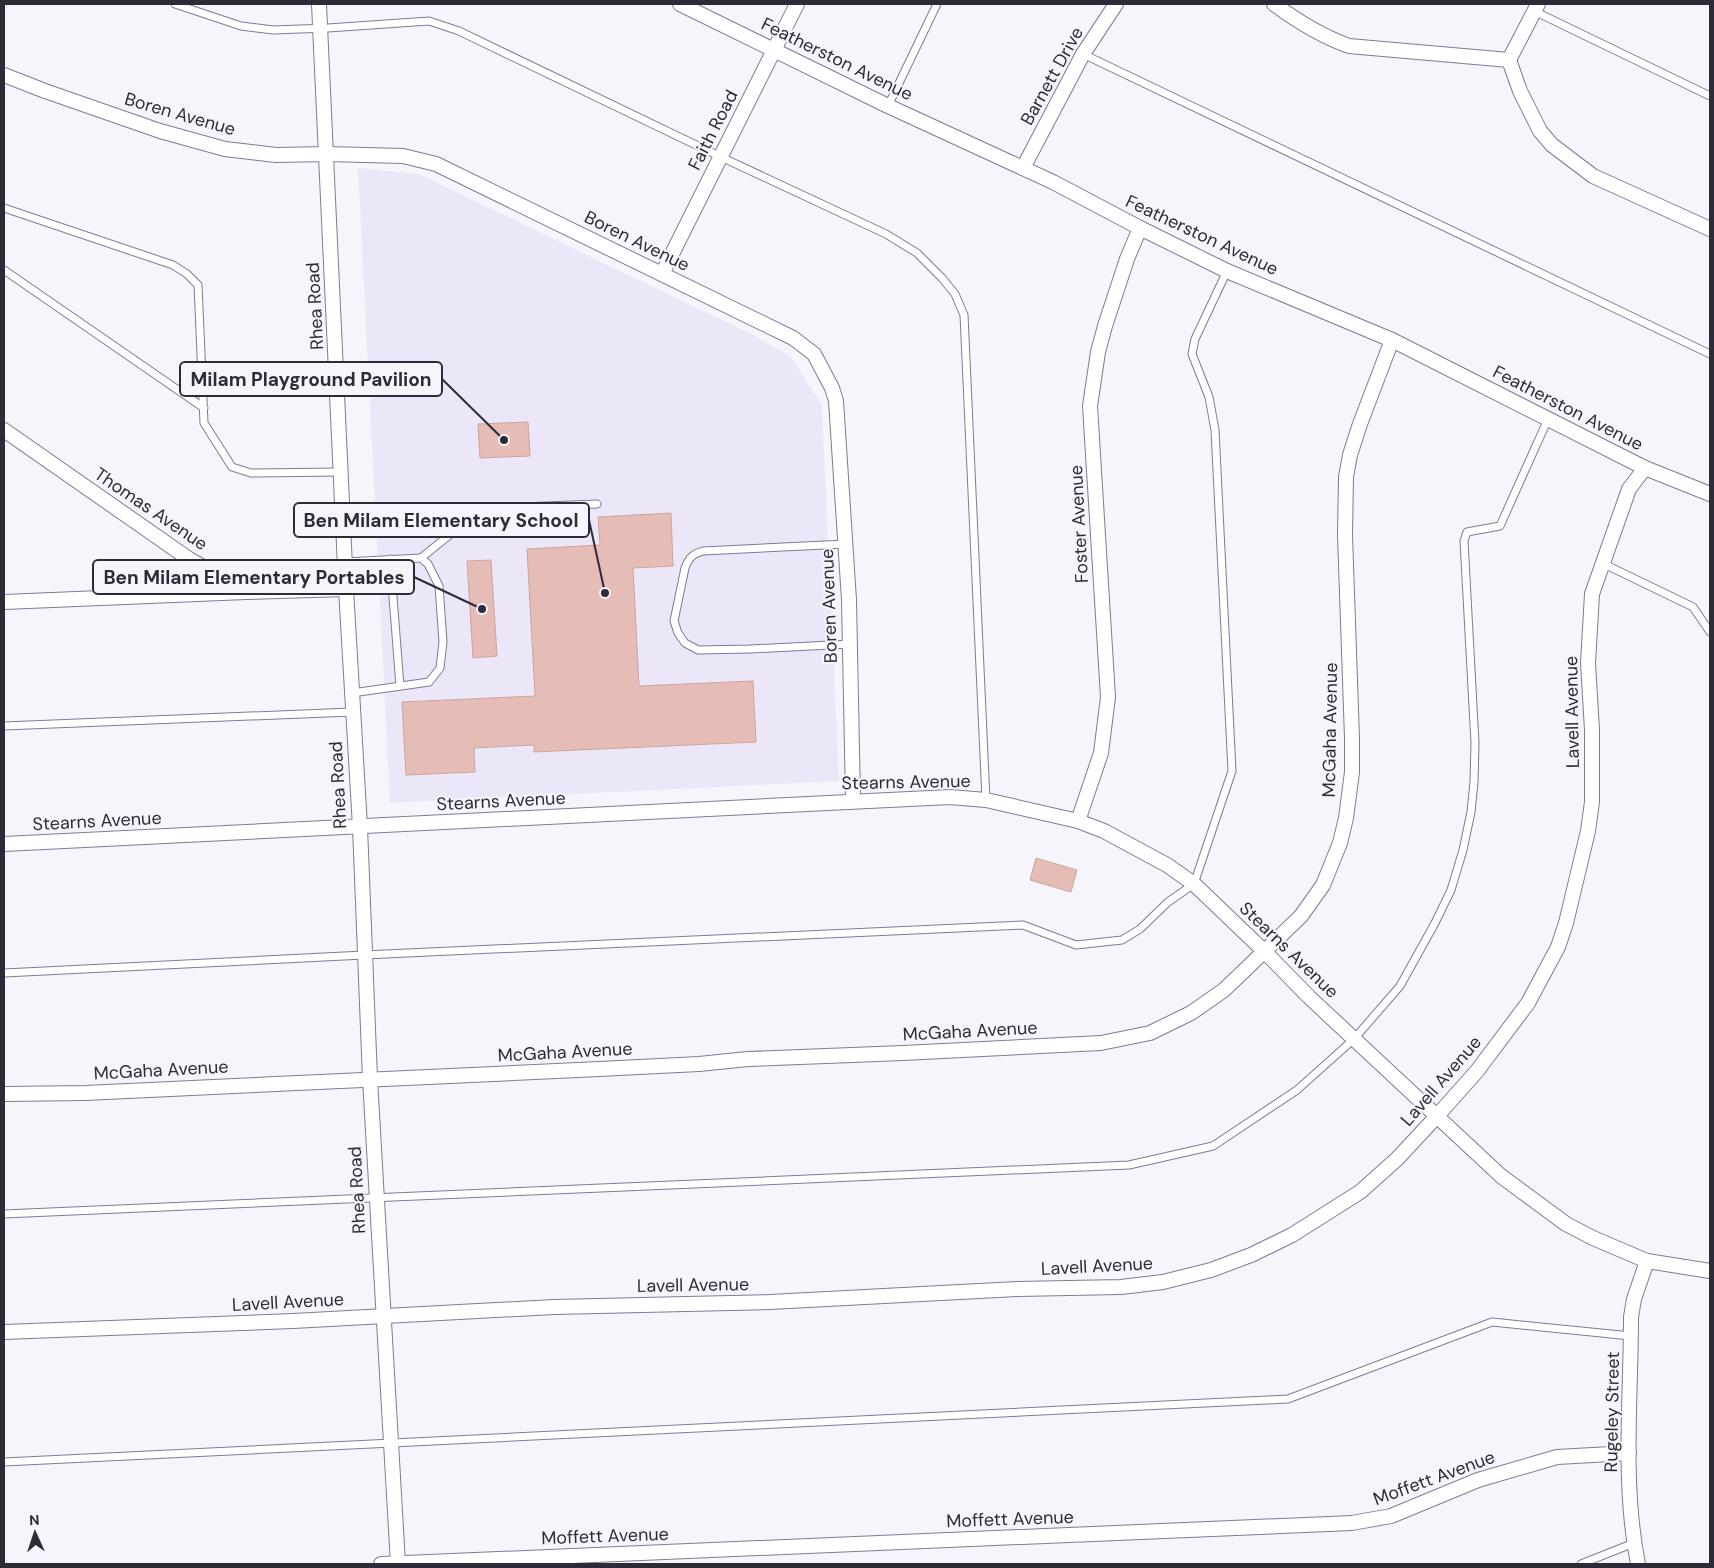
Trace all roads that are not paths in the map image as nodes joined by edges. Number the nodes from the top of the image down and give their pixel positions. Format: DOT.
graph roads {
  1 [pos="175,4"];
  2 [pos="319,4"];
  3 [pos="680,4"];
  4 [pos="797,4"];
  5 [pos="938,4"];
  6 [pos="1116,4"];
  7 [pos="1274,4"];
  8 [pos="1536,8"];
  9 [pos="321,28"];
  10 [pos="775,50"];
  11 [pos="1082,54"];
  12 [pos="1509,60"];
  13 [pos="4,75"];
  14 [pos="1710,96"];
  15 [pos="888,106"];
  16 [pos="327,154"];
  17 [pos="721,158"];
  18 [pos="1023,168"];
  19 [pos="4,208"];
  20 [pos="1140,228"];
  21 [pos="1710,229"];
  22 [pos="4,270"];
  23 [pos="1227,271"];
  24 [pos="662,274"];
  25 [pos="1392,340"];
  26 [pos="1710,354"];
  27 [pos="204,408"];
  28 [pos="1548,419"];
  29 [pos="4,430"];
  30 [pos="1645,468"];
  31 [pos="341,472"];
  32 [pos="1710,494"];
  33 [pos="597,504"];
  34 [pos="846,544"];
  35 [pos="421,558"];
  36 [pos="390,559"];
  37 [pos="345,562"];
  38 [pos="1602,564"];
  39 [pos="346,589"];
  40 [pos="247,592"];
  41 [pos="4,602"];
  42 [pos="1710,632"];
  43 [pos="850,644"];
  44 [pos="400,686"];
  45 [pos="351,693"];
  46 [pos="352,712"];
  47 [pos="4,726"];
  48 [pos="853,800"];
  49 [pos="986,800"];
  50 [pos="1078,821"];
  51 [pos="360,827"];
  52 [pos="4,844"];
  53 [pos="1194,884"];
  54 [pos="1265,952"];
  55 [pos="364,954"];
  56 [pos="4,973"];
  57 [pos="1354,1039"];
  58 [pos="370,1079"];
  59 [pos="4,1094"];
  60 [pos="1437,1116"];
  61 [pos="376,1198"];
  62 [pos="4,1214"];
  63 [pos="1647,1261"];
  64 [pos="1710,1271"];
  65 [pos="383,1315"];
  66 [pos="4,1332"];
  67 [pos="1631,1336"];
  68 [pos="390,1442"];
  69 [pos="1629,1453"];
  70 [pos="4,1462"];
  71 [pos="1634,1543"];
  72 [pos="381,1564"];
  73 [pos="398,1564"];
  74 [pos="1581,1564"];
  75 [pos="1638,1564"];
  1 -- 9 [label="lane"];
  2 -- 9 [label="street, Rhea Road"];
  3 -- 10 [label="street, Featherston Avenue"];
  4 -- 10 [label="street, Faith Road"];
  5 -- 15 [label="lane"];
  6 -- 11 [label="street, Barnett Drive"];
  7 -- 12 [label="street"];
  8 -- 12 [label="street"];
  8 -- 14 [label="lane"];
  9 -- 16 [label="street, Rhea Road"];
  9 -- 17 [label="lane"];
  10 -- 15 [label="street, Featherston Avenue"];
  10 -- 17 [label="street, Faith Road"];
  11 -- 18 [label="street, Barnett Drive"];
  11 -- 26 [label="lane"];
  12 -- 21 [label="street"];
  13 -- 16 [label="street, Boren Avenue"];
  15 -- 18 [label="street, Featherston Avenue"];
  16 -- 24 [label="street, Boren Avenue"];
  16 -- 31 [label="street, Rhea Road"];
  17 -- 24 [label="street, Faith Road"];
  17 -- 49 [label="lane"];
  18 -- 20 [label="street, Featherston Avenue"];
  19 -- 27 [label="lane"];
  20 -- 23 [label="street, Featherston Avenue"];
  20 -- 50 [label="street, Foster Avenue"];
  22 -- 27 [label="lane"];
  23 -- 25 [label="street, Featherston Avenue"];
  23 -- 53 [label="lane"];
  24 -- 34 [label="street, Boren Avenue"];
  25 -- 28 [label="street, Featherston Avenue"];
  25 -- 54 [label="street, McGaha Avenue"];
  27 -- 31 [label="lane"];
  28 -- 30 [label="street, Featherston Avenue"];
  28 -- 57 [label="lane"];
  29 -- 40 [label="street, Thomas Avenue"];
  30 -- 32 [label="street, Featherston Avenue"];
  30 -- 38 [label="street, Lavell Avenue"];
  31 -- 37 [label="street, Rhea Road"];
  33 -- 35 [label="lane"];
  34 -- 43 [label="street, Boren Avenue"];
  34 -- 43 [label="lane"];
  35 -- 36 [label="lane"];
  35 -- 44 [label="lane"];
  36 -- 37 [label="lane"];
  36 -- 44 [label="lane"];
  37 -- 39 [label="street, Rhea Road"];
  38 -- 42 [label="lane"];
  38 -- 60 [label="street, Lavell Avenue"];
  39 -- 40 [label="street"];
  39 -- 45 [label="street, Rhea Road"];
  40 -- 41 [label="street"];
  43 -- 48 [label="street, Boren Avenue"];
  44 -- 45 [label="lane"];
  45 -- 46 [label="street, Rhea Road"];
  46 -- 47 [label="lane"];
  46 -- 51 [label="street, Rhea Road"];
  48 -- 49 [label="street, Stearns Avenue"];
  48 -- 51 [label="street, Stearns Avenue"];
  49 -- 50 [label="street, Stearns Avenue"];
  50 -- 53 [label="street, Stearns Avenue"];
  51 -- 52 [label="street, Stearns Avenue"];
  51 -- 55 [label="street, Rhea Road"];
  53 -- 54 [label="street, Stearns Avenue"];
  53 -- 55 [label="lane"];
  54 -- 57 [label="street, Stearns Avenue"];
  54 -- 58 [label="street, McGaha Avenue"];
  55 -- 56 [label="lane"];
  55 -- 58 [label="street, Rhea Road"];
  57 -- 60 [label="street, Stearns Avenue"];
  57 -- 61 [label="lane"];
  58 -- 59 [label="street, McGaha Avenue"];
  58 -- 61 [label="street, Rhea Road"];
  60 -- 63 [label="street, Stearns Avenue"];
  60 -- 65 [label="street, Lavell Avenue"];
  61 -- 62 [label="lane"];
  61 -- 65 [label="street, Rhea Road"];
  63 -- 64 [label="street, Stearns Avenue"];
  63 -- 67 [label="street, Rugeley Street"];
  65 -- 66 [label="street, Lavell Avenue"];
  65 -- 68 [label="street, Rhea Road"];
  67 -- 68 [label="lane"];
  67 -- 69 [label="street, Rugeley Street"];
  68 -- 70 [label="lane"];
  68 -- 73 [label="street, Rhea Road"];
  69 -- 71 [label="street, Rugeley Street"];
  69 -- 73 [label="street, Moffett Avenue"];
  71 -- 74 [label="lane"];
  71 -- 75 [label="street, Rugeley Street"];
  72 -- 73 [label="street, Moffett Avenue"];
}
